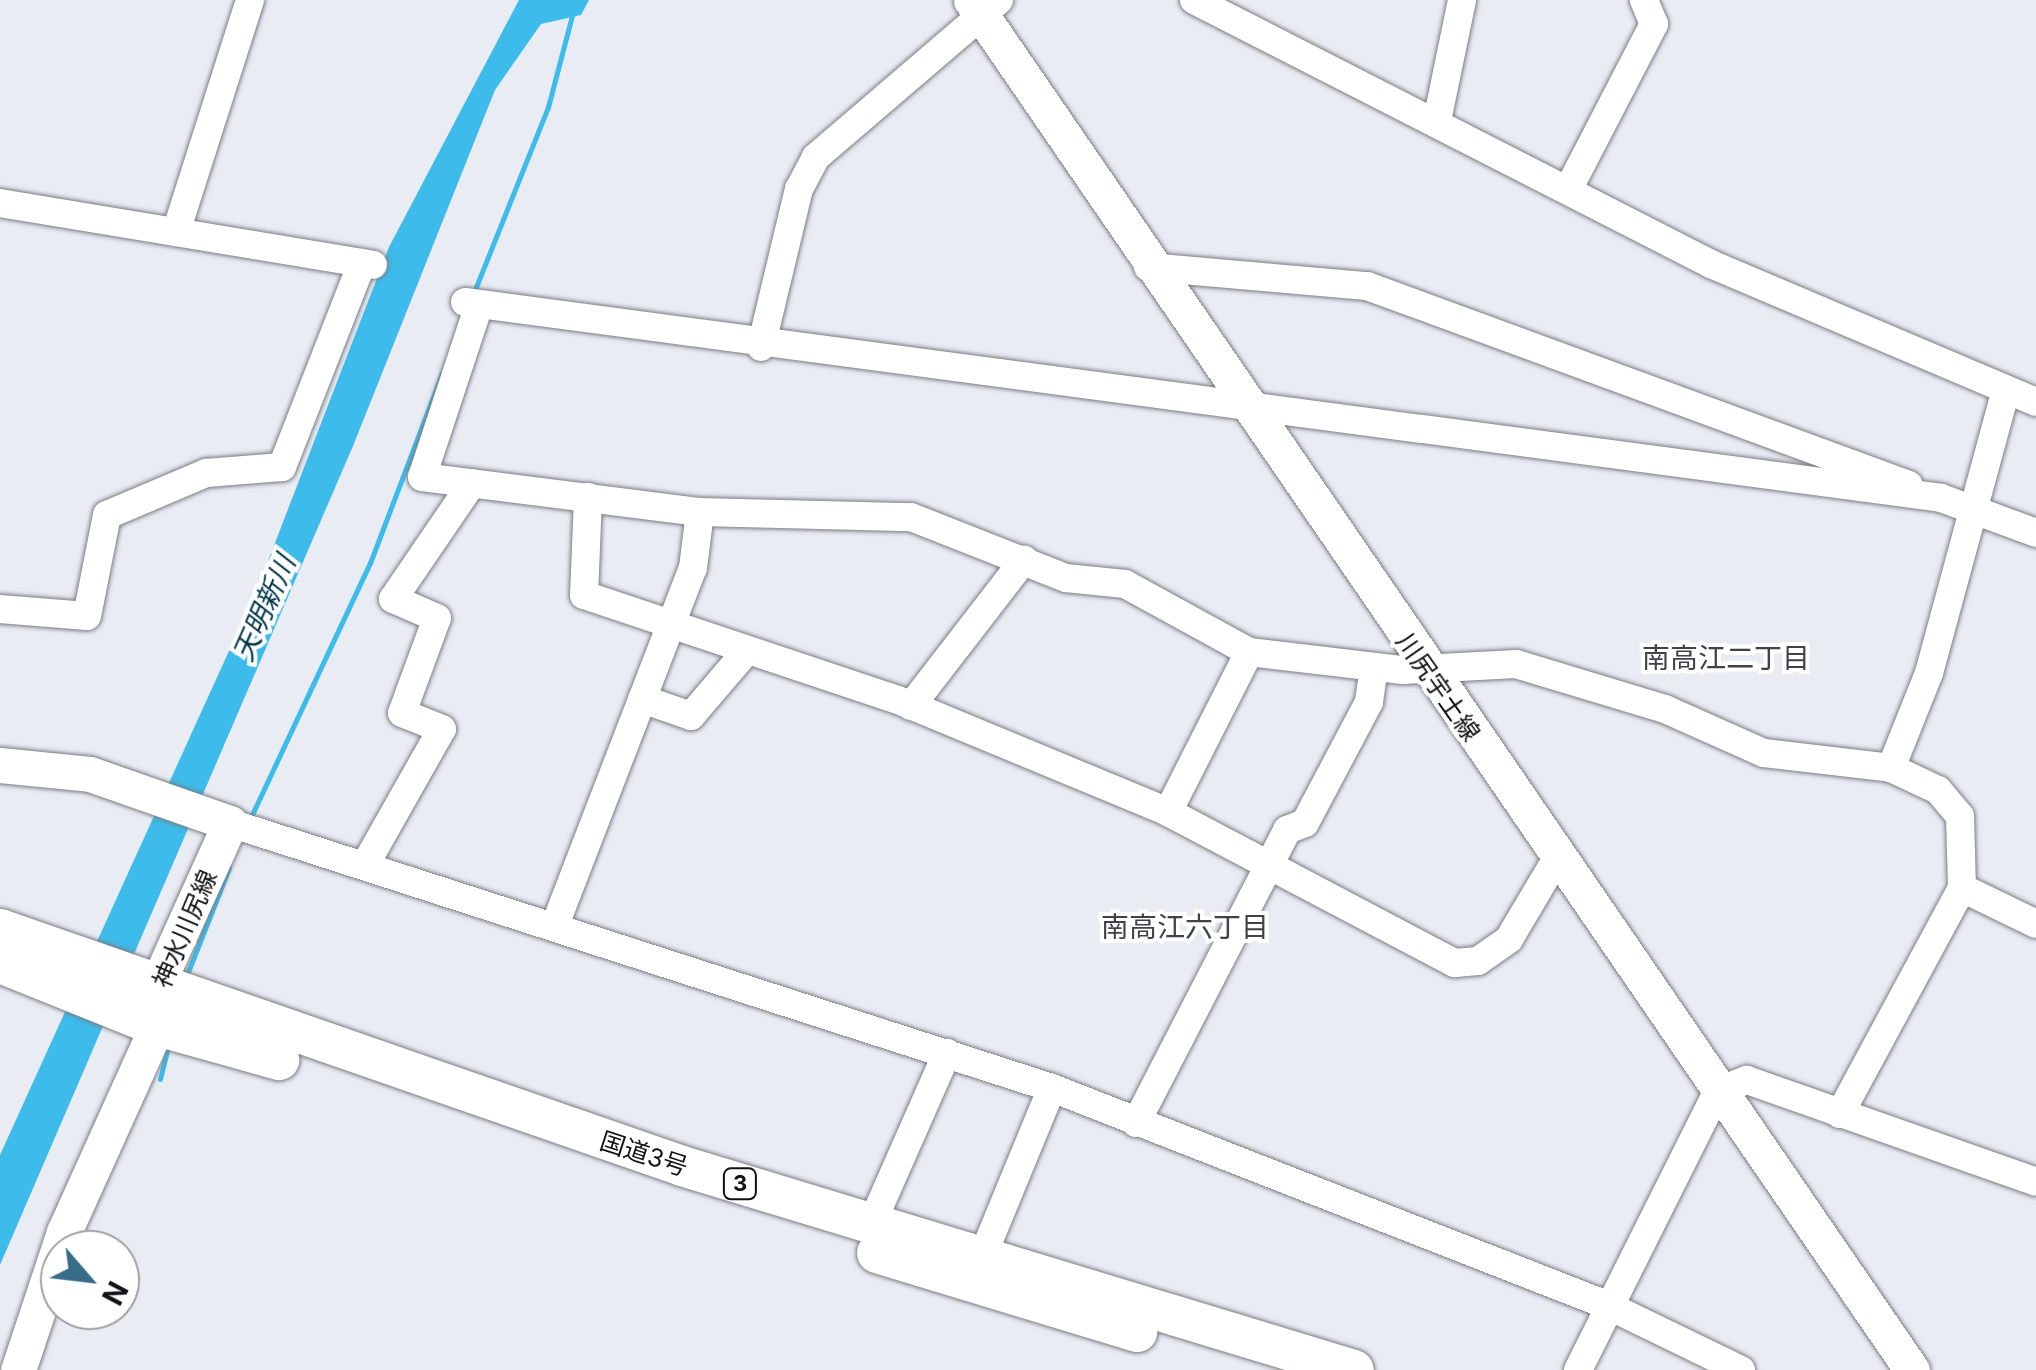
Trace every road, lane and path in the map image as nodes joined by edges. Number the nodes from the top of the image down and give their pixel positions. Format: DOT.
graph roads {
  1 [pos="250,0"];
  2 [pos="1194,0"];
  3 [pos="1462,0"];
  4 [pos="1644,0"];
  5 [pos="984,5"];
  6 [pos="1437,121"];
  7 [pos="1569,188"];
  8 [pos="0,203"];
  9 [pos="176,232"];
  10 [pos="1148,266"];
  11 [pos="761,348"];
  12 [pos="2006,390"];
  13 [pos="2036,402"];
  14 [pos="1246,410"];
  15 [pos="472,482"];
  16 [pos="588,497"];
  17 [pos="1937,498"];
  18 [pos="1976,509"];
  19 [pos="700,512"];
  20 [pos="2036,534"];
  21 [pos="1024,560"];
  22 [pos="0,609"];
  23 [pos="667,624"];
  24 [pos="1249,652"];
  25 [pos="744,654"];
  26 [pos="1374,667"];
  27 [pos="1426,670"];
  28 [pos="642,699"];
  29 [pos="911,706"];
  30 [pos="0,765"];
  31 [pos="1891,768"];
  32 [pos="1168,812"];
  33 [pos="216,818"];
  34 [pos="1556,858"];
  35 [pos="365,865"];
  36 [pos="1268,870"];
  37 [pos="1962,888"];
  38 [pos="2036,924"];
  39 [pos="555,926"];
  40 [pos="0,928"];
  41 [pos="0,962"];
  42 [pos="74,975"];
  43 [pos="141,1001"];
  44 [pos="947,1053"];
  45 [pos="1052,1088"];
  46 [pos="1718,1091"];
  47 [pos="1840,1114"];
  48 [pos="1136,1122"];
  49 [pos="2034,1178"];
  50 [pos="872,1224"];
  51 [pos="977,1270"];
  52 [pos="1608,1305"];
  53 [pos="18,1370"];
  54 [pos="1264,1370"];
  55 [pos="1354,1370"];
  56 [pos="1578,1370"];
  57 [pos="1741,1370"];
  58 [pos="1912,1370"];
  1 -- 9 [label="street"];
  2 -- 6 [label="street"];
  3 -- 6 [label="street"];
  4 -- 7 [label="street"];
  5 -- 10 [label="main road, 川尻宇土線"];
  5 -- 11 [label="street"];
  6 -- 7 [label="street"];
  7 -- 12 [label="street"];
  8 -- 9 [label="street"];
  9 -- 22 [label="street"];
  10 -- 14 [label="main road, 川尻宇土線"];
  10 -- 17 [label="street"];
  11 -- 14 [label="street"];
  11 -- 15 [label="street"];
  12 -- 13 [label="street"];
  12 -- 18 [label="street"];
  14 -- 17 [label="street"];
  14 -- 27 [label="main road, 川尻宇土線"];
  15 -- 16 [label="street"];
  15 -- 35 [label="street"];
  16 -- 19 [label="street"];
  16 -- 23 [label="street"];
  17 -- 18 [label="street"];
  18 -- 20 [label="street"];
  18 -- 31 [label="street"];
  19 -- 21 [label="street"];
  19 -- 23 [label="street"];
  21 -- 24 [label="street"];
  21 -- 29 [label="street"];
  23 -- 25 [label="street"];
  23 -- 28 [label="street"];
  24 -- 26 [label="street"];
  24 -- 32 [label="street"];
  25 -- 28 [label="street"];
  25 -- 29 [label="street"];
  26 -- 27 [label="street"];
  26 -- 36 [label="street"];
  27 -- 31 [label="street"];
  27 -- 34 [label="main road, 川尻宇土線"];
  28 -- 39 [label="street"];
  29 -- 32 [label="street"];
  30 -- 33 [label="main road"];
  31 -- 37 [label="street"];
  32 -- 36 [label="street"];
  33 -- 35 [label="street"];
  33 -- 43 [label="main road, 神水川尻線"];
  34 -- 36 [label="street"];
  34 -- 46 [label="main road, 川尻宇土線"];
  35 -- 39 [label="street"];
  36 -- 48 [label="street"];
  37 -- 38 [label="street"];
  37 -- 47 [label="street"];
  39 -- 44 [label="street"];
  40 -- 42 [label="highway, 国道3号 / 3"];
  41 -- 42 [label="highway, 国道3号 / 3"];
  42 -- 43 [label="highway, 国道3号 / 3"];
  43 -- 50 [label="highway, 国道3号 / 3"];
  43 -- 51 [label="highway, 国道3号 / 3"];
  43 -- 53 [label="main road, 神水川尻線"];
  44 -- 45 [label="street"];
  44 -- 50 [label="street"];
  45 -- 48 [label="street"];
  45 -- 51 [label="street"];
  46 -- 47 [label="street"];
  46 -- 52 [label="street"];
  46 -- 58 [label="main road, 川尻宇土線"];
  47 -- 49 [label="street"];
  48 -- 52 [label="street"];
  50 -- 51 [label="highway, 国道3号 / 3"];
  51 -- 54 [label="highway, 国道3号 / 3"];
  51 -- 55 [label="highway, 国道3号 / 3"];
  52 -- 56 [label="street"];
  52 -- 57 [label="street"];
}
